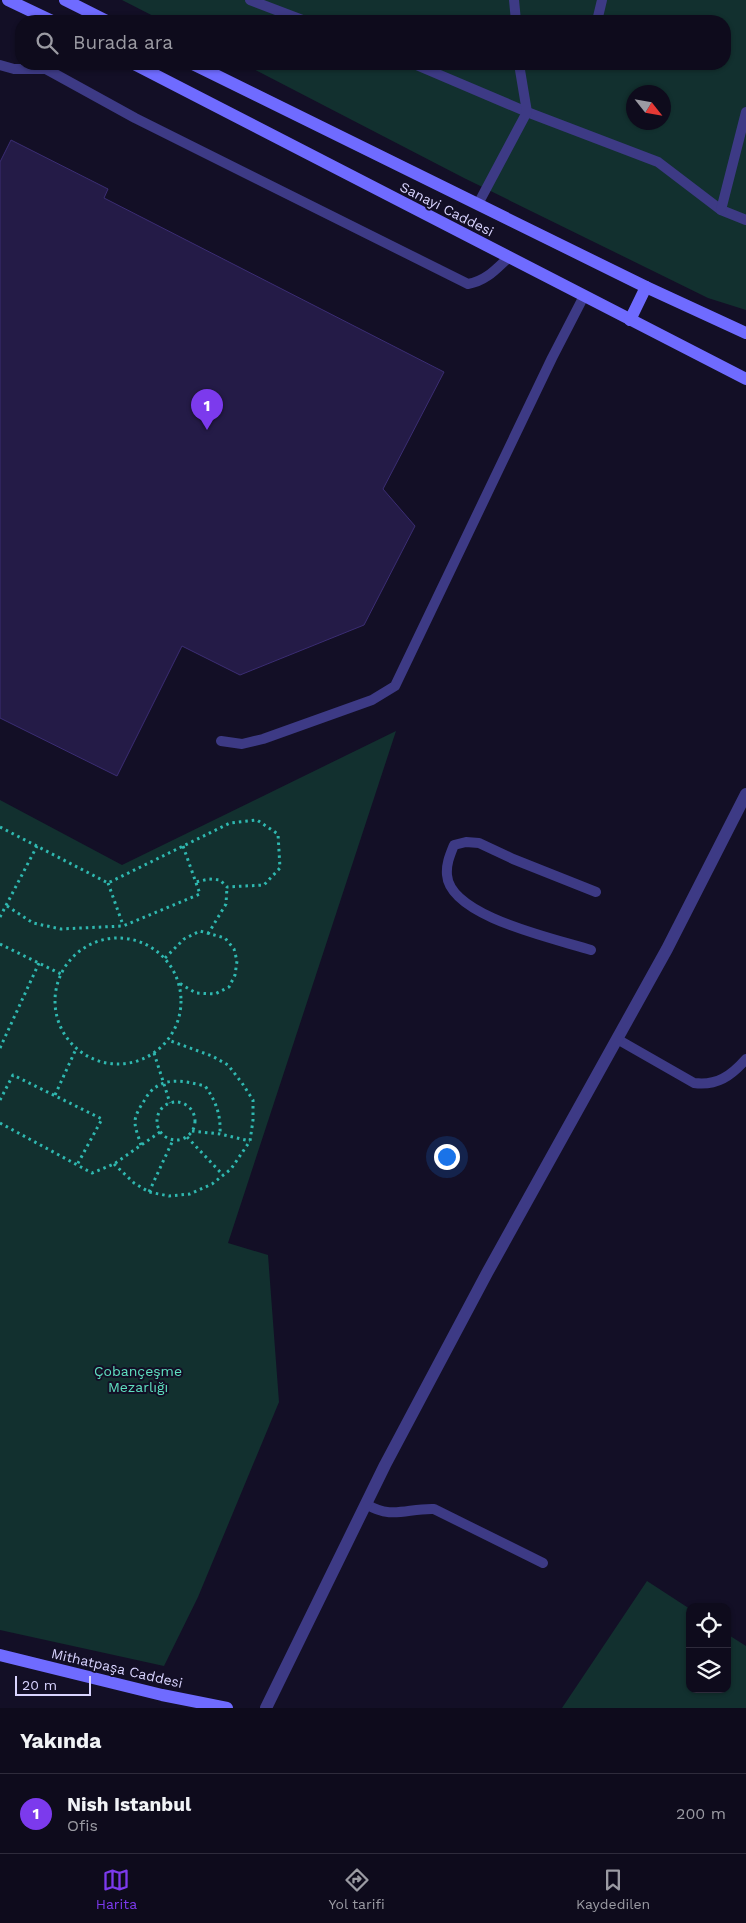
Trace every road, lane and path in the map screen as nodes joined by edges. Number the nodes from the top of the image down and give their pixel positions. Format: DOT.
graph roads {
  1 [pos="8,0"];
  2 [pos="65,0"];
  3 [pos="250,0"];
  4 [pos="514,0"];
  5 [pos="602,0"];
  6 [pos="0,3"];
  7 [pos="39,15"];
  8 [pos="95,15"];
  9 [pos="289,15"];
  10 [pos="515,15"];
  11 [pos="598,15"];
  12 [pos="0,65"];
  13 [pos="15,69"];
  14 [pos="51,70"];
  15 [pos="146,70"];
  16 [pos="205,70"];
  17 [pos="428,70"];
  18 [pos="521,70"];
  19 [pos="527,112"];
  20 [pos="746,112"];
  21 [pos="478,204"];
  22 [pos="721,210"];
  23 [pos="746,220"];
  24 [pos="509,257"];
  25 [pos="646,287"];
  26 [pos="584,296"];
  27 [pos="630,320"];
  28 [pos="746,333"];
  29 [pos="746,380"];
  30 [pos="221,741"];
  31 [pos="746,794"];
  32 [pos="0,827"];
  33 [pos="38,846"];
  34 [pos="183,846"];
  35 [pos="196,882"];
  36 [pos="108,883"];
  37 [pos="227,887"];
  38 [pos="596,892"];
  39 [pos="7,906"];
  40 [pos="1,914"];
  41 [pos="123,926"];
  42 [pos="208,934"];
  43 [pos="0,944"];
  44 [pos="591,950"];
  45 [pos="165,958"];
  46 [pos="39,963"];
  47 [pos="60,974"];
  48 [pos="179,983"];
  49 [pos="617,1039"];
  50 [pos="168,1040"];
  51 [pos="0,1048"];
  52 [pos="76,1050"];
  53 [pos="154,1053"];
  54 [pos="746,1059"];
  55 [pos="163,1082"];
  56 [pos="54,1095"];
  57 [pos="0,1100"];
  58 [pos="170,1103"];
  59 [pos="0,1123"];
  60 [pos="192,1130"];
  61 [pos="160,1132"];
  62 [pos="220,1134"];
  63 [pos="187,1136"];
  64 [pos="172,1140"];
  65 [pos="250,1141"];
  66 [pos="141,1145"];
  67 [pos="114,1164"];
  68 [pos="77,1165"];
  69 [pos="223,1176"];
  70 [pos="149,1192"];
  71 [pos="366,1504"];
  72 [pos="543,1563"];
  73 [pos="0,1655"];
  74 [pos="228,1708"];
  75 [pos="266,1708"];
  1 -- 6 [label="street"];
  1 -- 7 [label="main road"];
  2 -- 8 [label="main road"];
  3 -- 9 [label="lane"];
  4 -- 10 [label="lane"];
  5 -- 11 [label="lane"];
  12 -- 13 [label="lane"];
  14 -- 24 [label="lane"];
  15 -- 24 [label="main road, Sanayi Caddesi"];
  16 -- 21 [label="main road, Sanayi Caddesi"];
  17 -- 19 [label="lane"];
  18 -- 19 [label="lane"];
  19 -- 21 [label="lane"];
  19 -- 22 [label="lane"];
  20 -- 22 [label="lane"];
  21 -- 25 [label="main road, Sanayi Caddesi"];
  22 -- 23 [label="lane"];
  24 -- 26 [label="main road, Sanayi Caddesi"];
  25 -- 27 [label="main road"];
  25 -- 28 [label="main road, Sanayi Caddesi"];
  26 -- 27 [label="main road, Sanayi Caddesi"];
  26 -- 30 [label="lane"];
  27 -- 29 [label="main road, Sanayi Caddesi"];
  31 -- 49 [label="street"];
  32 -- 33 [label="path"];
  33 -- 36 [label="path"];
  33 -- 39 [label="path"];
  34 -- 35 [label="path"];
  34 -- 36 [label="path"];
  34 -- 37 [label="path"];
  35 -- 37 [label="path"];
  35 -- 41 [label="path"];
  36 -- 41 [label="path"];
  37 -- 42 [label="path"];
  38 -- 44 [label="lane"];
  39 -- 40 [label="path"];
  39 -- 41 [label="path"];
  42 -- 45 [label="path"];
  42 -- 48 [label="path"];
  43 -- 46 [label="path"];
  45 -- 47 [label="path"];
  45 -- 48 [label="path"];
  46 -- 47 [label="path"];
  46 -- 51 [label="path"];
  47 -- 52 [label="path"];
  48 -- 50 [label="path"];
  49 -- 54 [label="lane"];
  49 -- 71 [label="street"];
  50 -- 53 [label="path"];
  50 -- 65 [label="path"];
  52 -- 53 [label="path"];
  52 -- 56 [label="path"];
  53 -- 55 [label="path"];
  55 -- 58 [label="path"];
  55 -- 62 [label="path"];
  55 -- 66 [label="path"];
  56 -- 57 [label="path"];
  56 -- 68 [label="path"];
  58 -- 60 [label="path"];
  58 -- 61 [label="path"];
  59 -- 68 [label="path"];
  60 -- 62 [label="path"];
  60 -- 63 [label="path"];
  61 -- 64 [label="path"];
  61 -- 66 [label="path"];
  62 -- 65 [label="path"];
  63 -- 64 [label="path"];
  63 -- 69 [label="path"];
  64 -- 70 [label="path"];
  65 -- 69 [label="path"];
  66 -- 67 [label="path"];
  67 -- 68 [label="path"];
  67 -- 70 [label="path"];
  69 -- 70 [label="path"];
  71 -- 72 [label="lane"];
  71 -- 75 [label="street"];
  73 -- 74 [label="main road, Mithatpaşa Caddesi"];
}
